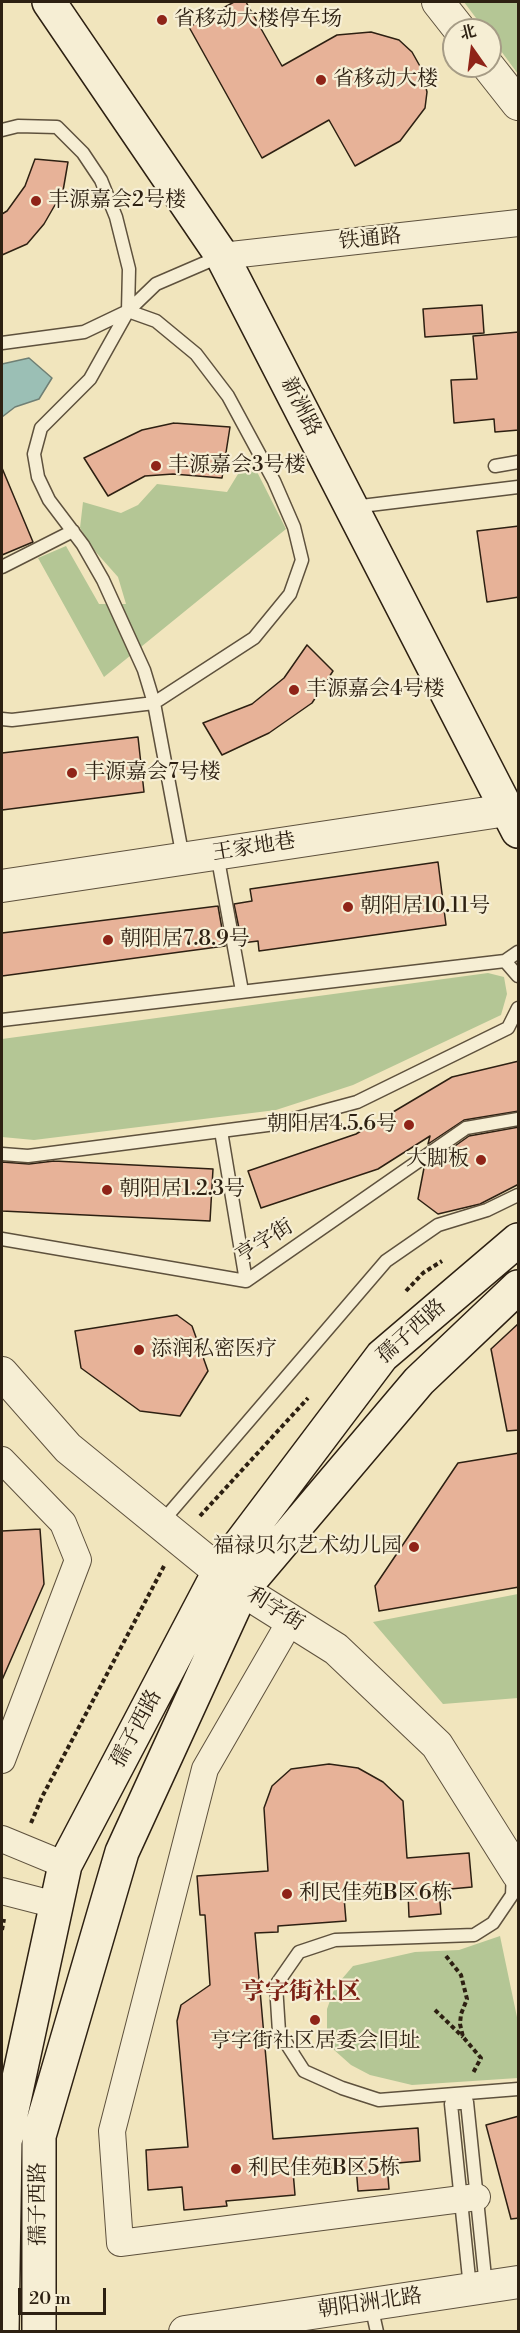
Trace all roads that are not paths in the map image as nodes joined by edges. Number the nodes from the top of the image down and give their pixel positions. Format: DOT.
graph roads {
  1 [pos="49,2"];
  2 [pos="438,2"];
  3 [pos="451,18"];
  4 [pos="498,78"];
  5 [pos="519,104"];
  6 [pos="2,130"];
  7 [pos="519,224"];
  8 [pos="222,256"];
  9 [pos="128,311"];
  10 [pos="2,343"];
  11 [pos="519,462"];
  12 [pos="495,466"];
  13 [pos="519,487"];
  14 [pos="351,507"];
  15 [pos="73,531"];
  16 [pos="2,567"];
  17 [pos="154,704"];
  18 [pos="2,719"];
  19 [pos="513,820"];
  20 [pos="217,853"];
  21 [pos="183,858"];
  22 [pos="2,886"];
  23 [pos="519,952"];
  24 [pos="504,961"];
  25 [pos="519,976"];
  26 [pos="242,991"];
  27 [pos="519,1008"];
  28 [pos="2,1020"];
  29 [pos="519,1119"];
  30 [pos="221,1131"];
  31 [pos="2,1154"];
  32 [pos="519,1195"];
  33 [pos="2,1239"];
  34 [pos="519,1240"];
  35 [pos="246,1281"];
  36 [pos="519,1287"];
  37 [pos="2,1373"];
  38 [pos="2,1460"];
  39 [pos="160,1524"];
  40 [pos="231,1581"];
  41 [pos="291,1620"];
  42 [pos="2,1760"];
  43 [pos="2,1839"];
  44 [pos="65,1864"];
  45 [pos="516,1870"];
  46 [pos="2,1891"];
  47 [pos="56,1905"];
  48 [pos="519,2089"];
  49 [pos="458,2098"];
  50 [pos="469,2198"];
  51 [pos="519,2282"];
  52 [pos="478,2288"];
  53 [pos="373,2318"];
  54 [pos="2,2331"];
  55 [pos="39,2331"];
  56 [pos="185,2331"];
  1 -- 8 [label="main road, 新洲路"];
  2 -- 3 [label="street"];
  4 -- 5 [label="street"];
  6 -- 9 [label="lane"];
  7 -- 8 [label="street, 铁通路"];
  8 -- 9 [label="lane"];
  8 -- 14 [label="main road, 新洲路"];
  9 -- 10 [label="lane"];
  9 -- 15 [label="lane"];
  9 -- 17 [label="lane"];
  11 -- 12 [label="lane"];
  13 -- 14 [label="lane"];
  14 -- 19 [label="main road, 新洲路"];
  15 -- 16 [label="lane"];
  15 -- 17 [label="lane"];
  17 -- 18 [label="lane"];
  17 -- 21 [label="lane"];
  19 -- 20 [label="street, 王家地巷"];
  20 -- 21 [label="street, 王家地巷"];
  20 -- 26 [label="lane"];
  21 -- 22 [label="street, 王家地巷"];
  23 -- 24 [label="lane"];
  24 -- 25 [label="lane"];
  24 -- 26 [label="lane"];
  26 -- 28 [label="lane"];
  27 -- 30 [label="lane"];
  29 -- 35 [label="lane, 亨字街"];
  30 -- 31 [label="lane"];
  30 -- 35 [label="lane"];
  32 -- 39 [label="lane"];
  33 -- 35 [label="lane, 亨字街"];
  34 -- 40 [label="main road, 孺子西路"];
  36 -- 40 [label="main road, 孺子西路"];
  37 -- 39 [label="street, 利字街"];
  38 -- 42 [label="street"];
  39 -- 40 [label="street, 利字街"];
  40 -- 41 [label="street, 利字街"];
  40 -- 44 [label="main road, 孺子西路"];
  40 -- 55 [label="main road, 孺子西路"];
  41 -- 45 [label="street, 利字街"];
  41 -- 50 [label="street"];
  43 -- 44 [label="street"];
  44 -- 47 [label="main road, 孺子西路"];
  45 -- 49 [label="lane"];
  46 -- 47 [label="street"];
  47 -- 54 [label="main road, 孺子西路"];
  48 -- 49 [label="lane"];
  49 -- 50 [label="lane"];
  50 -- 52 [label="lane"];
  51 -- 52 [label="street, 朝阳洲北路"];
  52 -- 53 [label="street, 朝阳洲北路"];
  53 -- 56 [label="street, 朝阳洲北路"];
}
